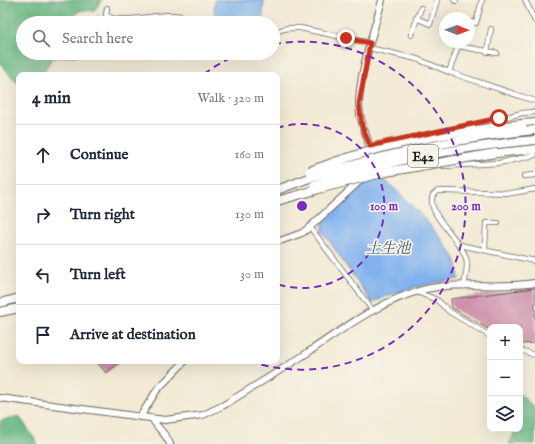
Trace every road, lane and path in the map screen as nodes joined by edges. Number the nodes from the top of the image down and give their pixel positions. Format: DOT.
graph roads {
  1 [pos="382,0"];
  2 [pos="437,0"];
  3 [pos="482,0"];
  4 [pos="525,0"];
  5 [pos="107,8"];
  6 [pos="421,8"];
  7 [pos="107,16"];
  8 [pos="416,18"];
  9 [pos="535,21"];
  10 [pos="475,23"];
  11 [pos="491,29"];
  12 [pos="280,30"];
  13 [pos="411,34"];
  14 [pos="370,46"];
  15 [pos="487,52"];
  16 [pos="497,54"];
  17 [pos="449,72"];
  18 [pos="535,101"];
  19 [pos="535,112"];
  20 [pos="535,123"];
  21 [pos="535,130"];
  22 [pos="535,140"];
  23 [pos="390,141"];
  24 [pos="370,146"];
  25 [pos="535,149"];
  26 [pos="535,156"];
  27 [pos="535,175"];
  28 [pos="524,176"];
  29 [pos="313,181"];
  30 [pos="280,186"];
  31 [pos="280,189"];
  32 [pos="535,190"];
  33 [pos="280,198"];
  34 [pos="498,223"];
  35 [pos="310,227"];
  36 [pos="280,241"];
  37 [pos="460,245"];
  38 [pos="485,250"];
  39 [pos="535,262"];
  40 [pos="535,283"];
  41 [pos="464,286"];
  42 [pos="418,292"];
  43 [pos="16,299"];
  44 [pos="0,303"];
  45 [pos="16,309"];
  46 [pos="373,311"];
  47 [pos="0,312"];
  48 [pos="487,334"];
  49 [pos="523,351"];
  50 [pos="535,355"];
  51 [pos="182,364"];
  52 [pos="0,398"];
  53 [pos="140,418"];
  54 [pos="153,420"];
  55 [pos="170,444"];
  1 -- 14 [label="street"];
  2 -- 8 [label="street"];
  3 -- 10 [label="street"];
  4 -- 9 [label="street"];
  5 -- 7 [label="street"];
  6 -- 8 [label="street"];
  8 -- 13 [label="street"];
  11 -- 15 [label="street"];
  12 -- 14 [label="street"];
  14 -- 17 [label="street"];
  14 -- 24 [label="street"];
  15 -- 16 [label="street"];
  15 -- 17 [label="street"];
  17 -- 18 [label="street"];
  19 -- 23 [label="street"];
  20 -- 29 [label="highway, bridge"];
  21 -- 29 [label="highway, E42, bridge"];
  22 -- 29 [label="highway, E42, bridge"];
  23 -- 24 [label="street"];
  23 -- 26 [label="street"];
  24 -- 35 [label="street"];
  25 -- 29 [label="highway, bridge"];
  27 -- 28 [label="street"];
  29 -- 30 [label="highway"];
  29 -- 31 [label="highway, E42"];
  29 -- 33 [label="highway"];
  32 -- 37 [label="street"];
  34 -- 38 [label="street"];
  35 -- 36 [label="street"];
  35 -- 46 [label="street"];
  37 -- 38 [label="street"];
  37 -- 41 [label="street"];
  38 -- 39 [label="street"];
  40 -- 41 [label="street"];
  41 -- 42 [label="street"];
  42 -- 46 [label="street"];
  42 -- 48 [label="street"];
  43 -- 44 [label="highway"];
  45 -- 47 [label="highway"];
  46 -- 54 [label="street"];
  49 -- 50 [label="street"];
  51 -- 53 [label="street"];
  52 -- 53 [label="street"];
  53 -- 54 [label="street"];
  54 -- 55 [label="street"];
}
